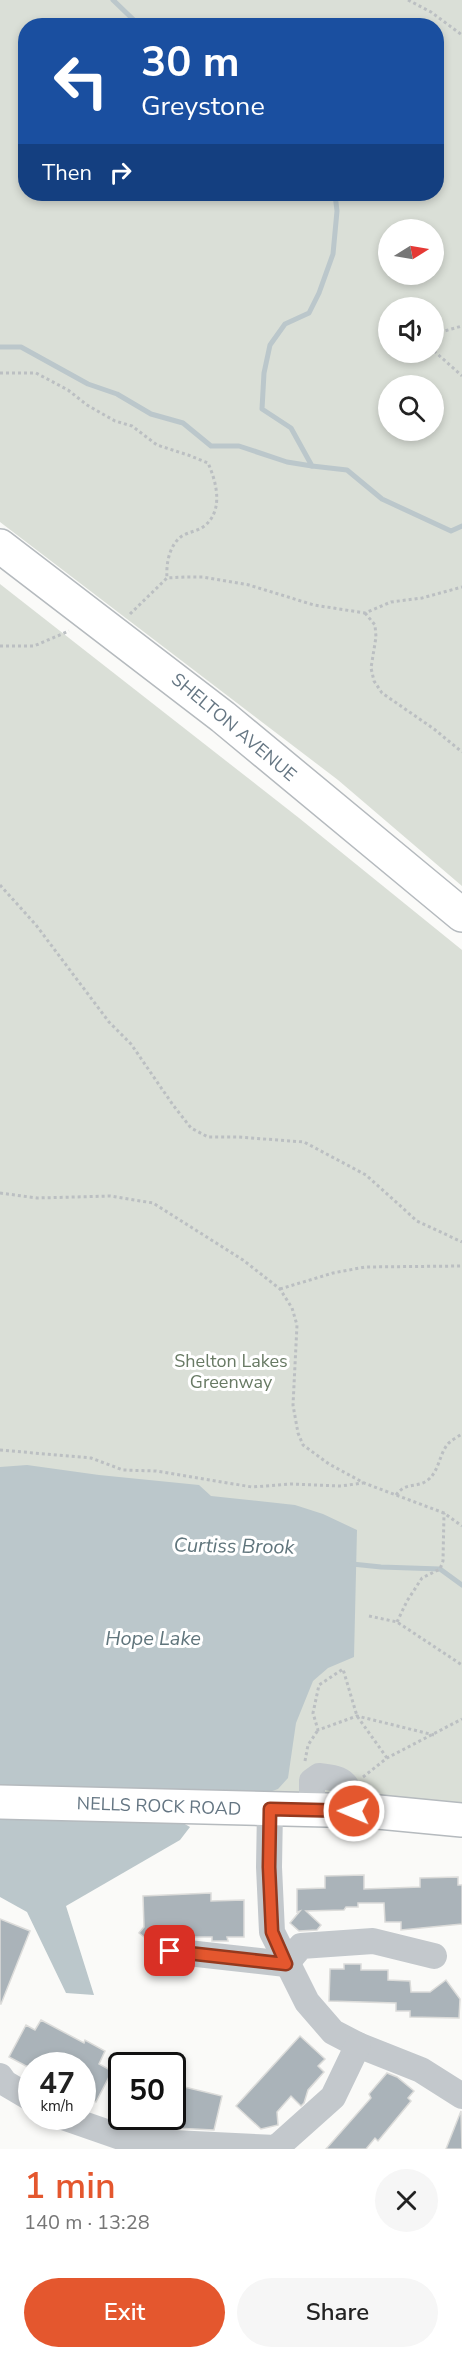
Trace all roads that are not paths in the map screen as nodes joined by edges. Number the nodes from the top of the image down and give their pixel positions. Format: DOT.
graph roads {
  1 [pos="0,546"];
  2 [pos="462,915"];
  3 [pos="0,1802"];
  4 [pos="270,1809"];
  5 [pos="462,1820"];
  6 [pos="170,1951"];
  7 [pos="434,1956"];
  8 [pos="286,1964"];
  9 [pos="358,2045"];
  10 [pos="0,2076"];
  11 [pos="18,2091"];
  12 [pos="462,2096"];
  13 [pos="96,2128"];
  1 -- 2 [label="main road, SHELTON AVENUE"];
  3 -- 4 [label="main road, NELLS ROCK ROAD"];
  4 -- 5 [label="main road, NELLS ROCK ROAD"];
  4 -- 8 [label="street"];
  6 -- 8 [label="street"];
  7 -- 8 [label="street"];
  8 -- 9 [label="street"];
  9 -- 12 [label="street"];
  9 -- 13 [label="street"];
  10 -- 11 [label="street"];
}
